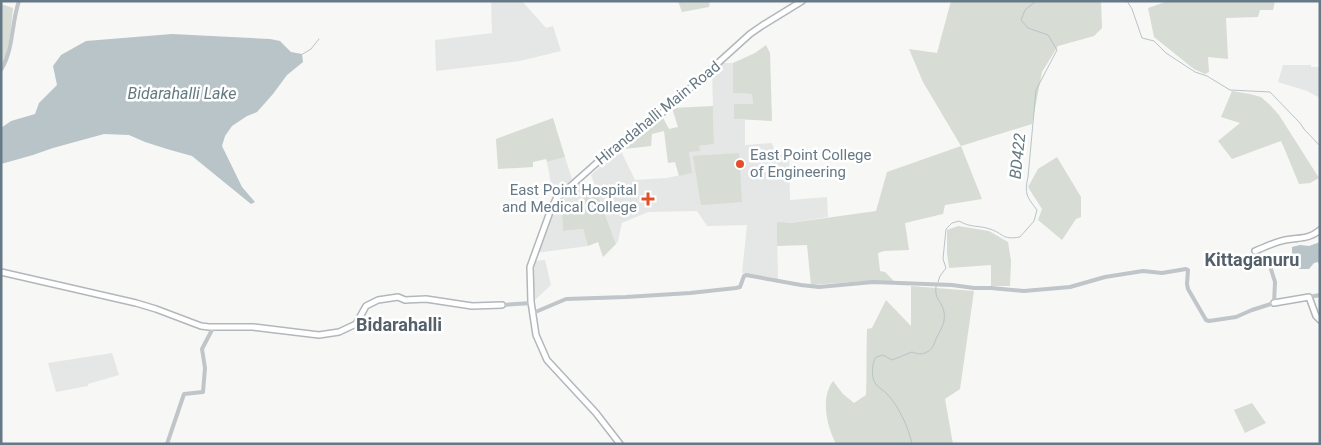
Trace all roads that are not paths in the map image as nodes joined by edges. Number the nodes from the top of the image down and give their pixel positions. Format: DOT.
graph roads {
  1 [pos="19,1"];
  2 [pos="802,1"];
  3 [pos="1,70"];
  4 [pos="1320,230"];
  5 [pos="1255,251"];
  6 [pos="1,272"];
  7 [pos="1320,295"];
  8 [pos="1309,297"];
  9 [pos="532,303"];
  10 [pos="1274,303"];
  11 [pos="502,305"];
  12 [pos="533,313"];
  13 [pos="1320,320"];
  14 [pos="213,328"];
  15 [pos="167,444"];
  16 [pos="620,444"];
  1 -- 3 [label="street"];
  2 -- 9 [label="main road, Hirandahalli Main Road"];
  4 -- 5 [label="main road"];
  5 -- 10 [label="street"];
  6 -- 14 [label="main road"];
  7 -- 8 [label="street"];
  8 -- 10 [label="main road"];
  8 -- 13 [label="main road"];
  9 -- 11 [label="street"];
  9 -- 12 [label="main road, Hirandahalli Main Road"];
  10 -- 12 [label="street"];
  11 -- 14 [label="main road"];
  12 -- 16 [label="main road, Hirandahalli Main Road"];
  14 -- 15 [label="street"];
}
